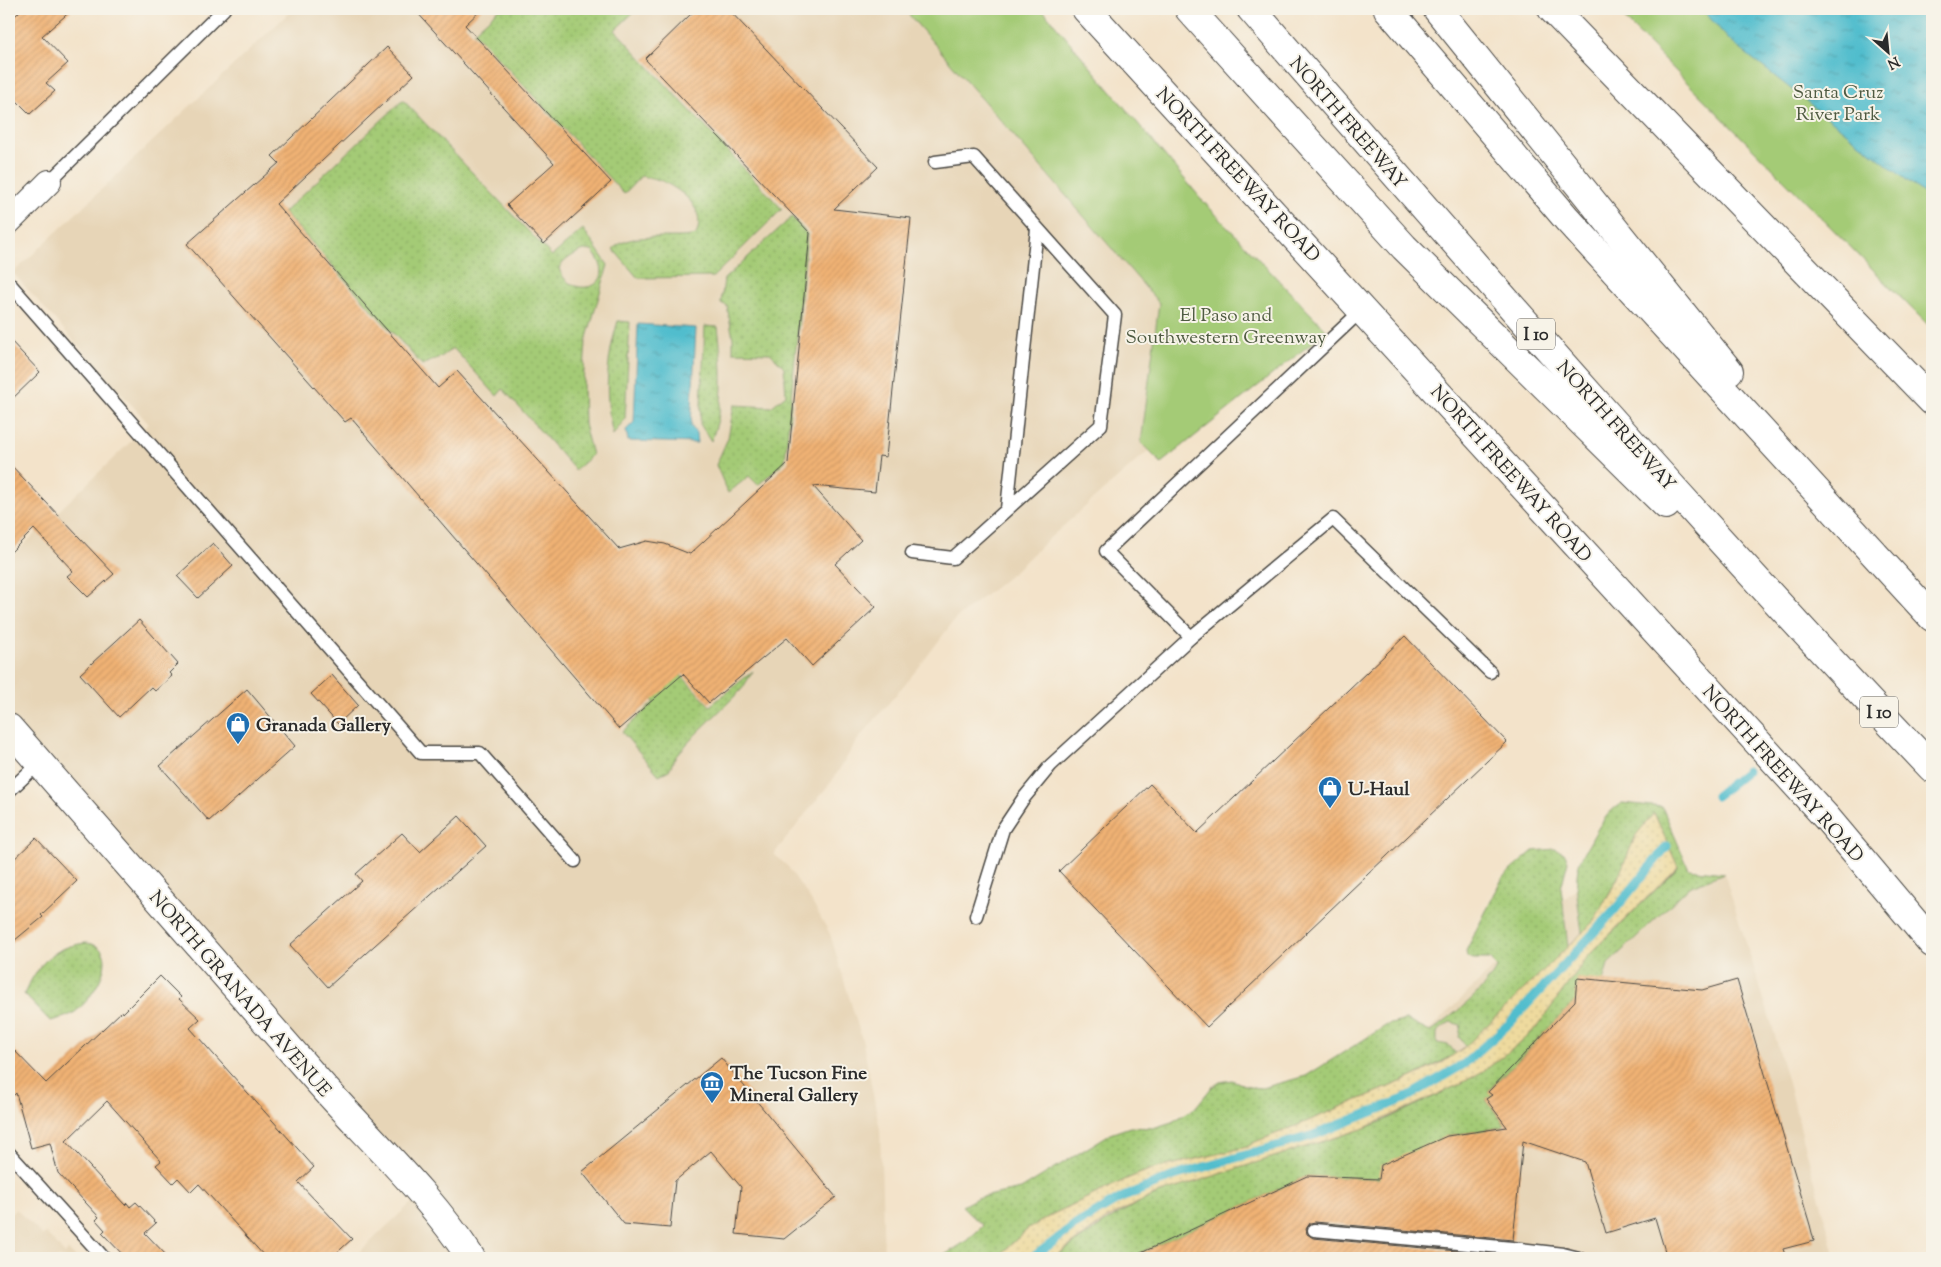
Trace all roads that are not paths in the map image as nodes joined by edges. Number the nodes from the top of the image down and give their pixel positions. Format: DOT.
graph roads {
  1 [pos="224,9"];
  2 [pos="1086,9"];
  3 [pos="1189,9"];
  4 [pos="1250,9"];
  5 [pos="1388,9"];
  6 [pos="1437,9"];
  7 [pos="1552,9"];
  8 [pos="935,162"];
  9 [pos="49,182"];
  10 [pos="9,222"];
  11 [pos="1037,229"];
  12 [pos="9,283"];
  13 [pos="1363,309"];
  14 [pos="1932,401"];
  15 [pos="1007,509"];
  16 [pos="912,554"];
  17 [pos="1909,593"];
  18 [pos="1932,617"];
  19 [pos="1191,637"];
  20 [pos="1825,656"];
  21 [pos="1490,672"];
  22 [pos="9,728"];
  23 [pos="39,763"];
  24 [pos="1932,768"];
  25 [pos="9,791"];
  26 [pos="575,860"];
  27 [pos="976,916"];
  28 [pos="1932,943"];
  29 [pos="9,1153"];
  30 [pos="1314,1230"];
  31 [pos="104,1258"];
  32 [pos="470,1258"];
  33 [pos="1579,1258"];
  1 -- 9 [label="lane"];
  2 -- 13 [label="main road, NORTH FREEWAY ROAD"];
  3 -- 20 [label="main road"];
  4 -- 20 [label="main road, NORTH FREEWAY / I 10"];
  5 -- 17 [label="main road"];
  6 -- 17 [label="main road"];
  7 -- 14 [label="main road"];
  8 -- 11 [label="lane"];
  9 -- 10 [label="street"];
  11 -- 15 [label="lane"];
  11 -- 15 [label="lane"];
  12 -- 26 [label="lane"];
  13 -- 19 [label="lane"];
  13 -- 28 [label="main road, NORTH FREEWAY ROAD"];
  15 -- 16 [label="lane"];
  17 -- 18 [label="main road"];
  19 -- 21 [label="lane"];
  19 -- 27 [label="lane"];
  20 -- 24 [label="main road, NORTH FREEWAY / I 10"];
  22 -- 23 [label="main road, NORTH GRANADA AVENUE"];
  23 -- 25 [label="lane"];
  23 -- 32 [label="main road, NORTH GRANADA AVENUE"];
  29 -- 31 [label="lane"];
  30 -- 33 [label="lane"];
}
